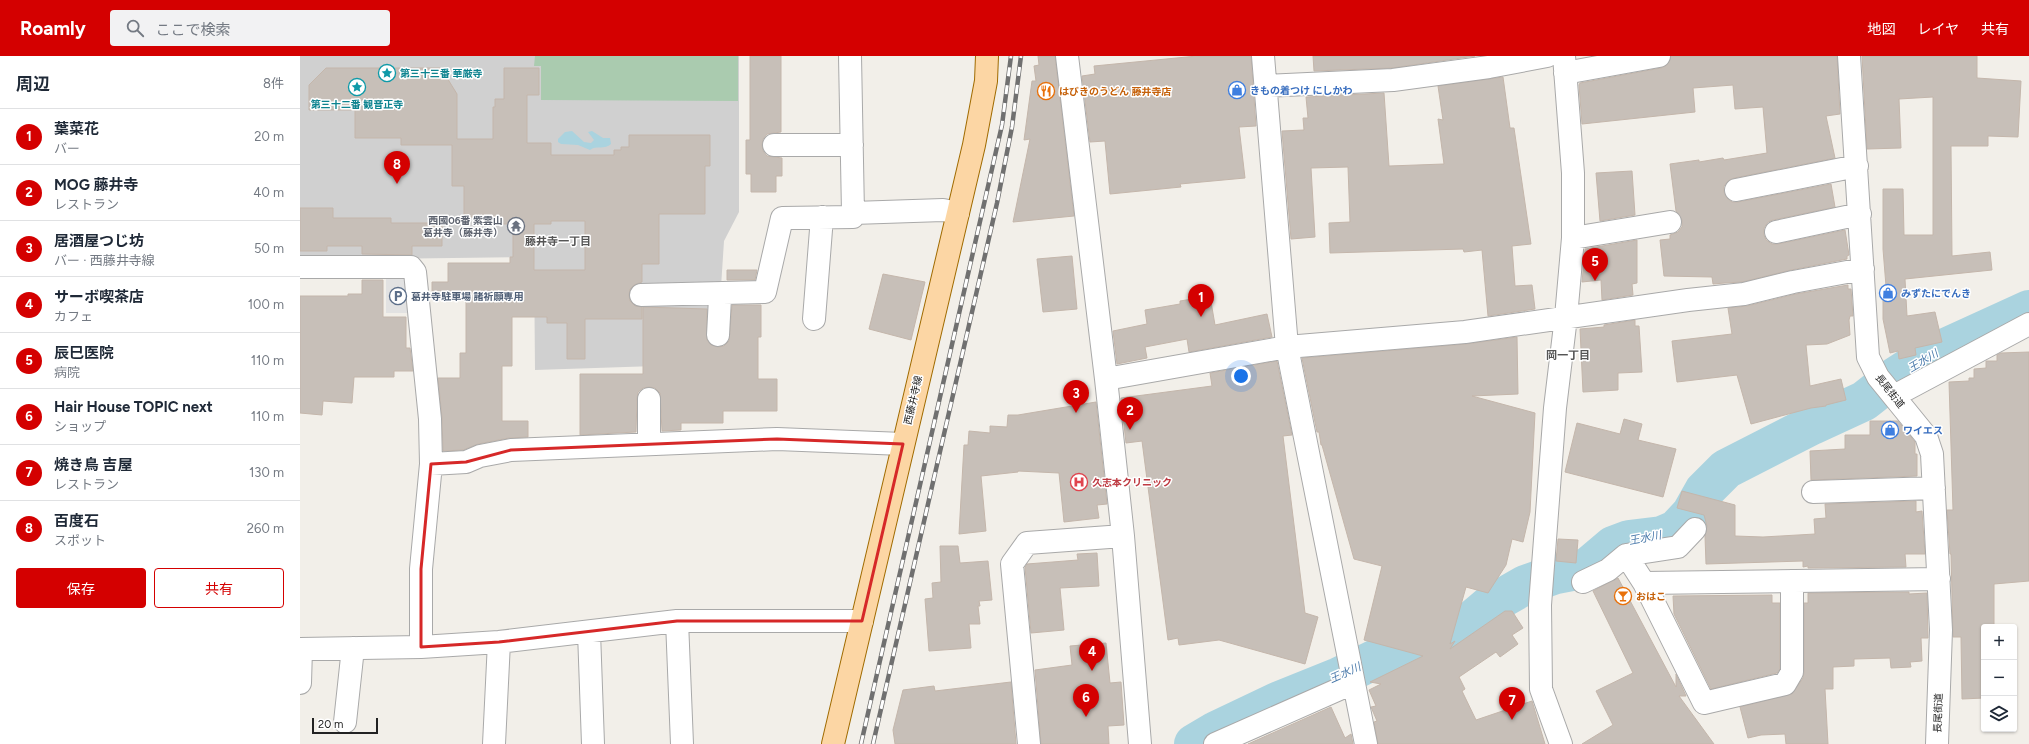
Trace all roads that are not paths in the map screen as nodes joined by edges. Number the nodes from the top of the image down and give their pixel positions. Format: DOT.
graph roads {
  1 [pos="850,56"];
  2 [pos="987,56"];
  3 [pos="1067,56"];
  4 [pos="1263,56"];
  5 [pos="1547,56"];
  6 [pos="1659,56"];
  7 [pos="1849,56"];
  8 [pos="1565,65"];
  9 [pos="1265,86"];
  10 [pos="774,145"];
  11 [pos="852,145"];
  12 [pos="1857,166"];
  13 [pos="1736,190"];
  14 [pos="853,213"];
  15 [pos="958,213"];
  16 [pos="1860,214"];
  17 [pos="822,217"];
  18 [pos="1670,222"];
  19 [pos="1776,232"];
  20 [pos="1573,238"];
  21 [pos="300,267"];
  22 [pos="1863,269"];
  23 [pos="723,293"];
  24 [pos="641,295"];
  25 [pos="1566,317"];
  26 [pos="814,319"];
  27 [pos="2029,324"];
  28 [pos="718,335"];
  29 [pos="1287,347"];
  30 [pos="1106,379"];
  31 [pos="1888,389"];
  32 [pos="649,399"];
  33 [pos="649,444"];
  34 [pos="903,444"];
  35 [pos="431,464"];
  36 [pos="1934,488"];
  37 [pos="1813,492"];
  38 [pos="1696,529"];
  39 [pos="1123,536"];
  40 [pos="1626,555"];
  41 [pos="1939,579"];
  42 [pos="1792,581"];
  43 [pos="1584,582"];
  44 [pos="1644,583"];
  45 [pos="677,620"];
  46 [pos="862,621"];
  47 [pos="589,632"];
  48 [pos="499,642"];
  49 [pos="421,647"];
  50 [pos="352,648"];
  51 [pos="301,649"];
  52 [pos="300,683"];
  53 [pos="1353,683"];
  54 [pos="345,722"];
  55 [pos="494,744"];
  56 [pos="592,744"];
  57 [pos="682,744"];
  58 [pos="833,744"];
  59 [pos="1029,744"];
  60 [pos="1140,744"];
  61 [pos="1215,744"];
  62 [pos="1366,744"];
  63 [pos="1560,744"];
  64 [pos="1938,744"];
  1 -- 11 [label="street"];
  2 -- 15 [label="main road, 西藤井寺線"];
  3 -- 30 [label="street"];
  4 -- 9 [label="street"];
  5 -- 9 [label="street"];
  6 -- 8 [label="street"];
  7 -- 12 [label="street, 長尾街道"];
  8 -- 20 [label="street"];
  9 -- 29 [label="street"];
  10 -- 11 [label="street"];
  11 -- 14 [label="street"];
  12 -- 13 [label="street"];
  12 -- 16 [label="street, 長尾街道"];
  14 -- 15 [label="street"];
  14 -- 17 [label="street"];
  15 -- 34 [label="main road, 西藤井寺線"];
  16 -- 19 [label="street"];
  16 -- 22 [label="street, 長尾街道"];
  17 -- 23 [label="street"];
  17 -- 26 [label="street"];
  18 -- 20 [label="street"];
  20 -- 25 [label="street"];
  21 -- 35 [label="street"];
  22 -- 25 [label="street"];
  22 -- 31 [label="street, 長尾街道"];
  23 -- 24 [label="street"];
  23 -- 28 [label="street"];
  25 -- 29 [label="street"];
  25 -- 63 [label="street"];
  27 -- 31 [label="street"];
  29 -- 30 [label="street"];
  29 -- 53 [label="street"];
  30 -- 39 [label="street"];
  31 -- 36 [label="street, 長尾街道"];
  32 -- 33 [label="street"];
  33 -- 34 [label="street"];
  33 -- 35 [label="street"];
  34 -- 46 [label="main road, 西藤井寺線"];
  35 -- 49 [label="street"];
  36 -- 37 [label="street"];
  36 -- 41 [label="street, 長尾街道"];
  38 -- 40 [label="street"];
  39 -- 59 [label="street"];
  39 -- 60 [label="street"];
  40 -- 43 [label="street"];
  40 -- 44 [label="street"];
  41 -- 42 [label="street"];
  41 -- 64 [label="street, 長尾街道"];
  42 -- 44 [label="street"];
  42 -- 44 [label="street"];
  45 -- 46 [label="street"];
  45 -- 47 [label="street"];
  45 -- 57 [label="street"];
  46 -- 58 [label="main road, 西藤井寺線"];
  47 -- 48 [label="street"];
  47 -- 56 [label="street"];
  48 -- 49 [label="street"];
  48 -- 55 [label="street"];
  49 -- 50 [label="street"];
  50 -- 51 [label="street"];
  50 -- 54 [label="street"];
  51 -- 52 [label="street"];
  53 -- 61 [label="street"];
  53 -- 62 [label="street"];
}
